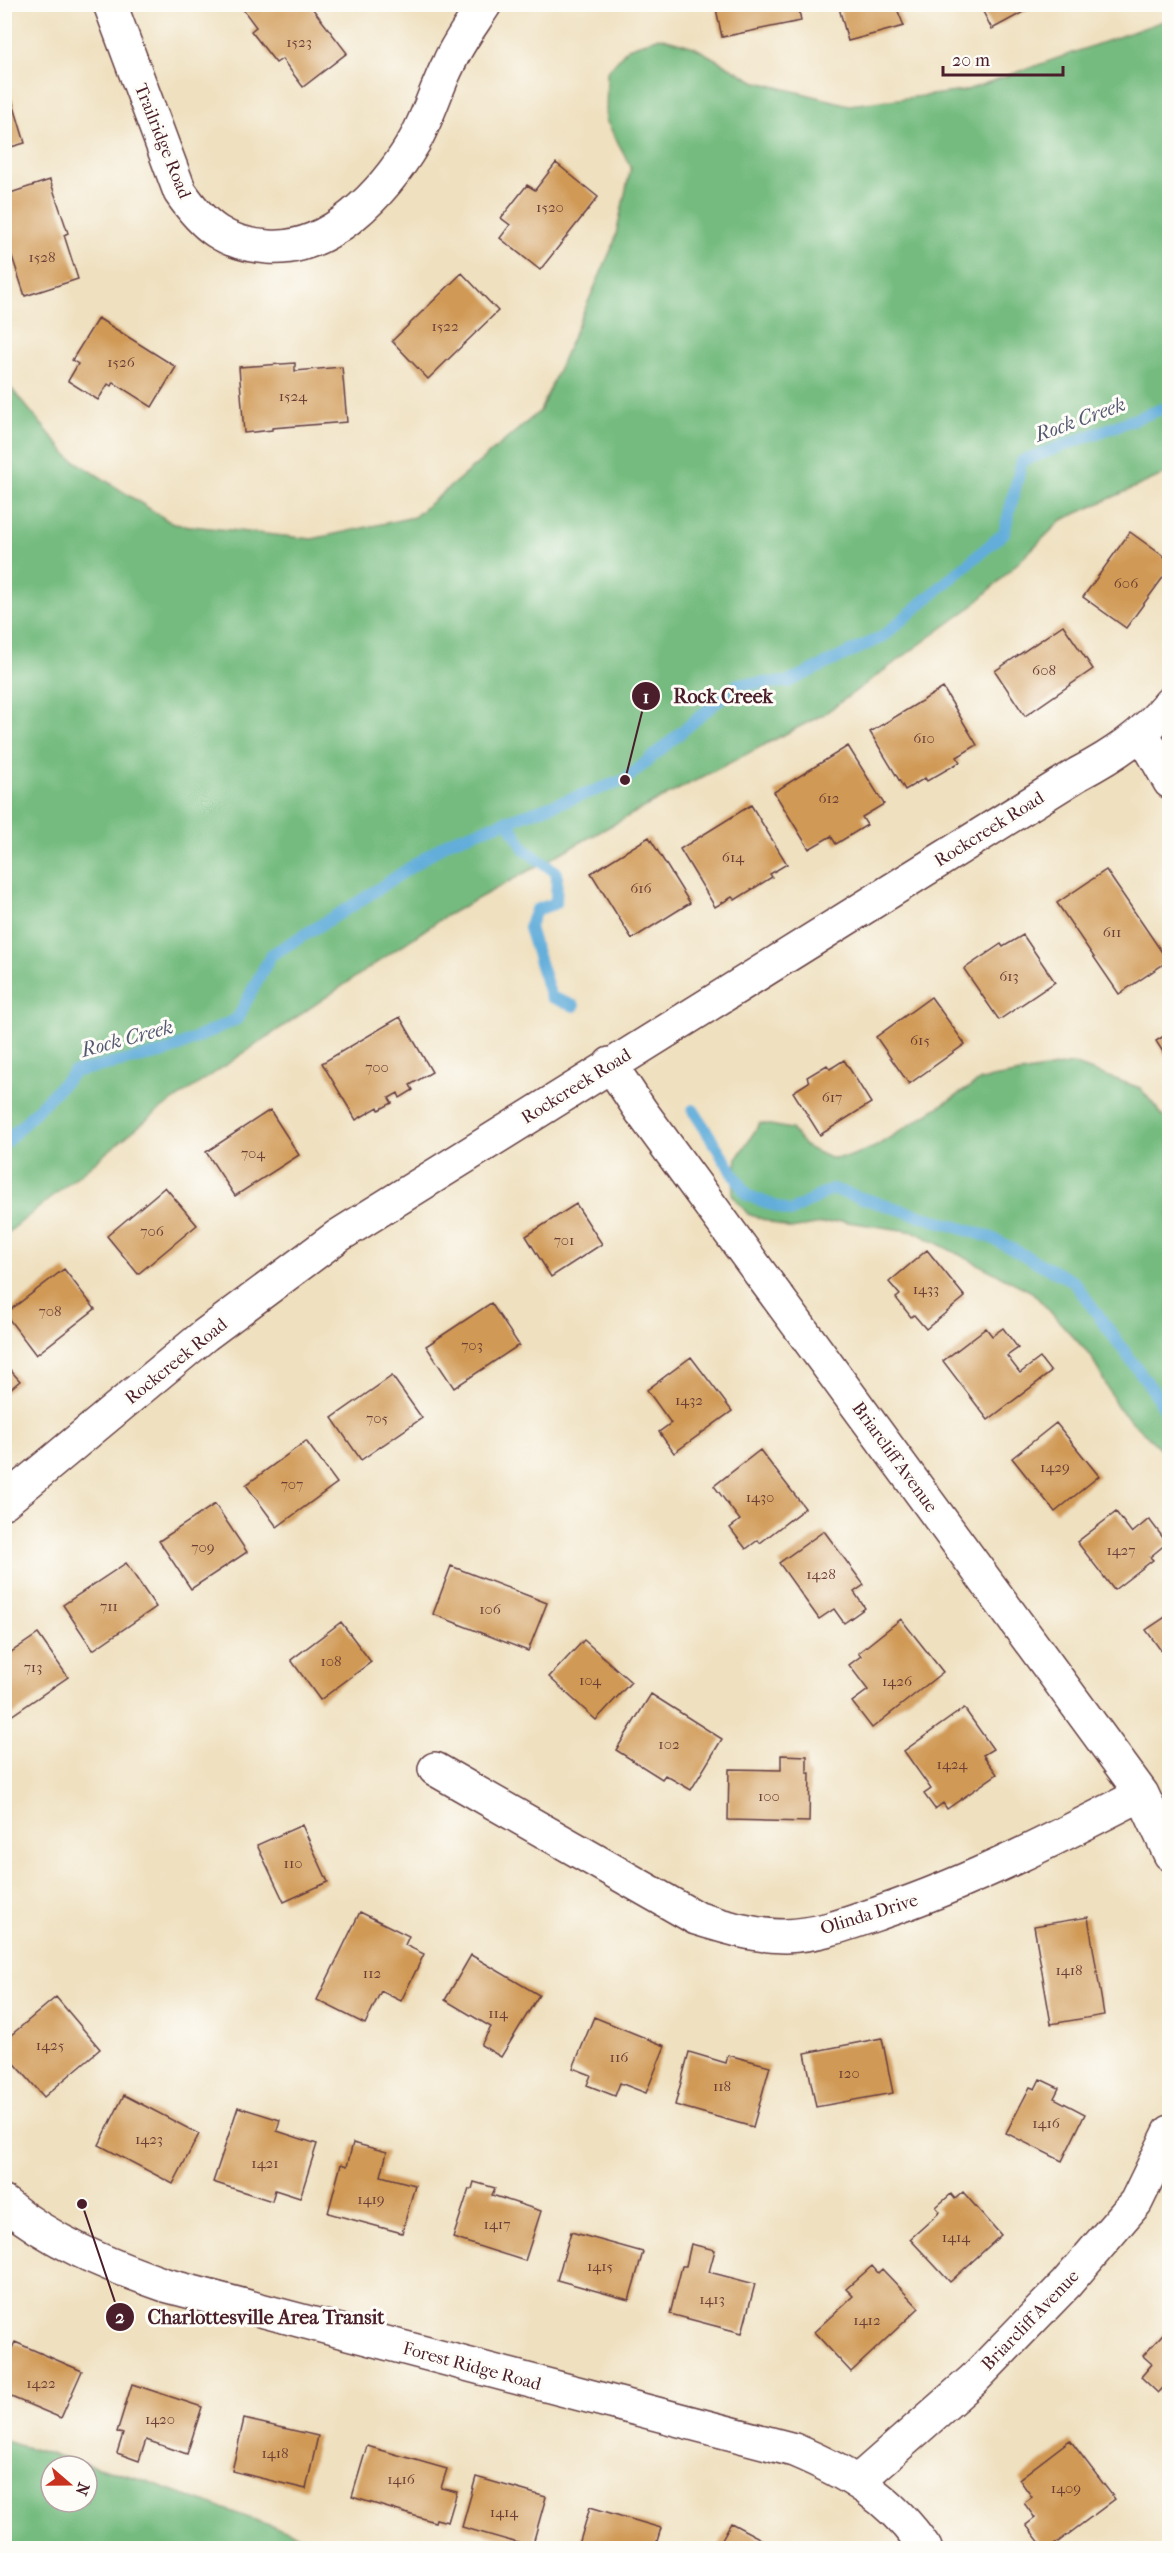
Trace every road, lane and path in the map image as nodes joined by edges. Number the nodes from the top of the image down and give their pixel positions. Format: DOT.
graph roads {
  1 [pos="110,4"];
  2 [pos="485,4"];
  3 [pos="1170,703"];
  4 [pos="1142,733"];
  5 [pos="1170,782"];
  6 [pos="610,1064"];
  7 [pos="4,1502"];
  8 [pos="435,1769"];
  9 [pos="1142,1794"];
  10 [pos="1170,1854"];
  11 [pos="1170,2132"];
  12 [pos="4,2203"];
  13 [pos="858,2481"];
  14 [pos="925,2548"];
  1 -- 2 [label="street, Trailridge Road"];
  3 -- 4 [label="street, Rockcreek Road"];
  4 -- 5 [label="street"];
  4 -- 6 [label="street, Rockcreek Road"];
  6 -- 7 [label="street, Rockcreek Road"];
  6 -- 9 [label="street, Briarcliff Avenue"];
  8 -- 9 [label="street, Olinda Drive"];
  9 -- 10 [label="street, Briarcliff Avenue"];
  11 -- 13 [label="street, Briarcliff Avenue"];
  12 -- 13 [label="street, Forest Ridge Road"];
  13 -- 14 [label="street, Forest Ridge Road"];
}
